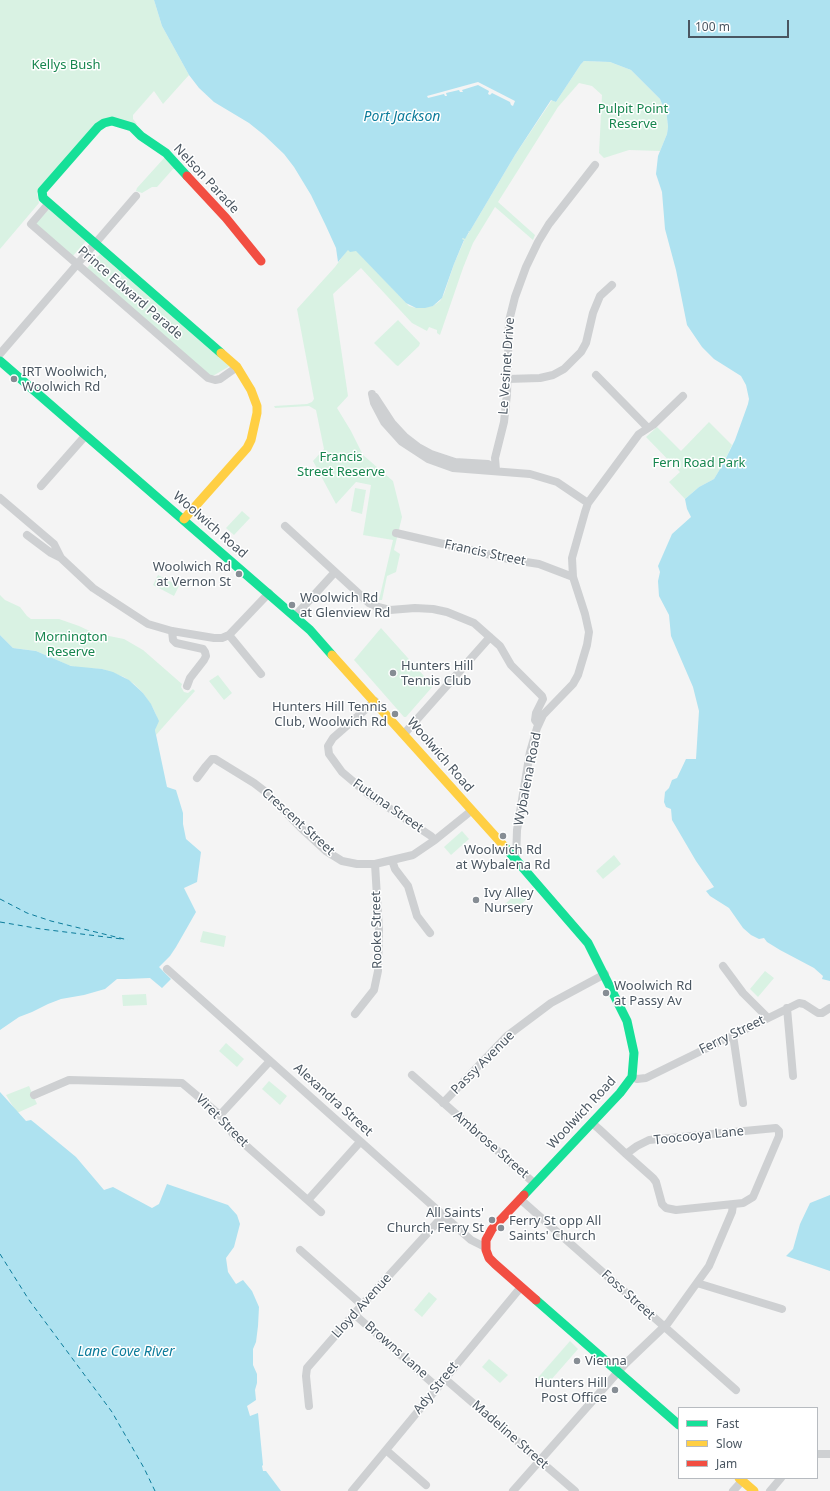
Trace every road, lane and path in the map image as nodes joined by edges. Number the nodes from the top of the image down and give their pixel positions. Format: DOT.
graph roads {
  1 [pos="595,165"];
  2 [pos="136,196"];
  3 [pos="46,201"];
  4 [pos="95,244"];
  5 [pos="261,261"];
  6 [pos="78,264"];
  7 [pos="612,285"];
  8 [pos="0,354"];
  9 [pos="0,360"];
  10 [pos="237,367"];
  11 [pos="596,375"];
  12 [pos="507,379"];
  13 [pos="683,396"];
  14 [pos="648,428"];
  15 [pos="86,435"];
  16 [pos="496,470"];
  17 [pos="41,486"];
  18 [pos="0,498"];
  19 [pos="588,503"];
  20 [pos="184,519"];
  21 [pos="285,526"];
  22 [pos="396,533"];
  23 [pos="27,535"];
  24 [pos="61,558"];
  25 [pos="335,572"];
  26 [pos="572,577"];
  27 [pos="269,593"];
  28 [pos="295,616"];
  29 [pos="172,630"];
  30 [pos="229,635"];
  31 [pos="490,637"];
  32 [pos="261,674"];
  33 [pos="187,686"];
  34 [pos="375,701"];
  35 [pos="538,724"];
  36 [pos="404,734"];
  37 [pos="197,778"];
  38 [pos="471,811"];
  39 [pos="434,840"];
  40 [pos="392,860"];
  41 [pos="516,860"];
  42 [pos="375,864"];
  43 [pos="430,933"];
  44 [pos="723,966"];
  45 [pos="167,969"];
  46 [pos="605,974"];
  47 [pos="787,1008"];
  48 [pos="830,1008"];
  49 [pos="355,1014"];
  50 [pos="768,1018"];
  51 [pos="733,1035"];
  52 [pos="270,1061"];
  53 [pos="412,1075"];
  54 [pos="793,1076"];
  55 [pos="632,1077"];
  56 [pos="34,1095"];
  57 [pos="443,1103"];
  58 [pos="743,1103"];
  59 [pos="220,1115"];
  60 [pos="592,1124"];
  61 [pos="360,1142"];
  62 [pos="626,1154"];
  63 [pos="534,1184"];
  64 [pos="520,1199"];
  65 [pos="308,1200"];
  66 [pos="733,1205"];
  67 [pos="321,1212"];
  68 [pos="443,1216"];
  69 [pos="485,1246"];
  70 [pos="300,1250"];
  71 [pos="697,1282"];
  72 [pos="521,1287"];
  73 [pos="362,1305"];
  74 [pos="782,1309"];
  75 [pos="354,1314"];
  76 [pos="663,1327"];
  77 [pos="619,1371"];
  78 [pos="444,1378"];
  79 [pos="437,1387"];
  80 [pos="736,1390"];
  81 [pos="309,1406"];
  82 [pos="678,1424"];
  83 [pos="386,1450"];
  84 [pos="818,1454"];
  85 [pos="830,1454"];
  86 [pos="540,1460"];
  87 [pos="741,1479"];
  88 [pos="780,1479"];
  89 [pos="426,1485"];
  90 [pos="352,1491"];
  91 [pos="513,1491"];
  92 [pos="575,1491"];
  93 [pos="733,1491"];
  94 [pos="754,1491"];
  95 [pos="770,1491"];
  1 -- 12 [label="street, Le Vesinet Drive"];
  2 -- 4 [label="street"];
  3 -- 4 [label="street, Prince Edward Parade"];
  3 -- 5 [label="street, Nelson Parade"];
  3 -- 6 [label="street, Prince Edward Parade"];
  4 -- 6 [label="street"];
  4 -- 10 [label="street, Prince Edward Parade"];
  6 -- 8 [label="street"];
  6 -- 10 [label="street, Prince Edward Parade"];
  7 -- 12 [label="street"];
  9 -- 15 [label="street, Woolwich Road"];
  10 -- 20 [label="street, Prince Edward Parade"];
  11 -- 14 [label="street"];
  12 -- 16 [label="street, Le Vesinet Drive"];
  13 -- 14 [label="street, Wybalena Road"];
  14 -- 19 [label="street, Wybalena Road"];
  15 -- 17 [label="street"];
  15 -- 20 [label="street, Woolwich Road"];
  16 -- 16 [label="street"];
  16 -- 19 [label="street"];
  18 -- 24 [label="street"];
  19 -- 26 [label="street, Wybalena Road"];
  20 -- 27 [label="street, Woolwich Road"];
  21 -- 25 [label="street"];
  22 -- 26 [label="street, Francis Street"];
  23 -- 24 [label="street"];
  24 -- 29 [label="street"];
  25 -- 28 [label="street"];
  25 -- 31 [label="street"];
  26 -- 35 [label="street, Wybalena Road"];
  27 -- 28 [label="street, Woolwich Road"];
  27 -- 30 [label="street"];
  28 -- 34 [label="street, Woolwich Road"];
  29 -- 30 [label="street"];
  29 -- 33 [label="street"];
  30 -- 32 [label="street"];
  31 -- 35 [label="street"];
  31 -- 36 [label="street"];
  34 -- 36 [label="street, Woolwich Road"];
  34 -- 39 [label="street, Futuna Street"];
  35 -- 41 [label="street, Wybalena Road"];
  36 -- 38 [label="street, Woolwich Road"];
  37 -- 42 [label="street, Crescent Street"];
  38 -- 39 [label="street, Crescent Street"];
  38 -- 41 [label="street, Woolwich Road"];
  39 -- 40 [label="street, Crescent Street"];
  40 -- 42 [label="street, Crescent Street"];
  40 -- 43 [label="street"];
  41 -- 46 [label="street, Woolwich Road"];
  42 -- 49 [label="street, Rooke Street"];
  44 -- 50 [label="street"];
  45 -- 52 [label="street, Alexandra Street"];
  46 -- 55 [label="street, Woolwich Road"];
  46 -- 57 [label="street, Passy Avenue"];
  47 -- 48 [label="street, Ferry Street"];
  47 -- 50 [label="street, Ferry Street"];
  47 -- 54 [label="street"];
  50 -- 51 [label="street, Ferry Street"];
  51 -- 55 [label="street, Ferry Street"];
  51 -- 58 [label="street"];
  52 -- 59 [label="street"];
  52 -- 61 [label="street, Alexandra Street"];
  53 -- 57 [label="street, Ambrose Street"];
  55 -- 60 [label="street, Woolwich Road"];
  56 -- 59 [label="street, Viret Street"];
  57 -- 63 [label="street, Ambrose Street"];
  59 -- 65 [label="street, Viret Street"];
  60 -- 62 [label="street"];
  60 -- 63 [label="street, Woolwich Road"];
  61 -- 65 [label="street"];
  61 -- 68 [label="street, Alexandra Street"];
  62 -- 66 [label="street"];
  62 -- 66 [label="street, Toocooya Lane"];
  63 -- 64 [label="street, Woolwich Road"];
  64 -- 69 [label="street, Woolwich Road"];
  64 -- 76 [label="street, Foss Street"];
  65 -- 67 [label="street, Viret Street"];
  66 -- 71 [label="street"];
  68 -- 69 [label="street, Alexandra Street"];
  68 -- 73 [label="street, Lloyd Avenue"];
  69 -- 72 [label="street"];
  70 -- 73 [label="street"];
  71 -- 74 [label="street"];
  71 -- 76 [label="street"];
  72 -- 77 [label="street"];
  72 -- 78 [label="street, Ady Street"];
  73 -- 75 [label="street, Lloyd Avenue"];
  75 -- 79 [label="street, Browns Lane"];
  75 -- 81 [label="street, Lloyd Avenue"];
  76 -- 77 [label="street"];
  76 -- 80 [label="street, Foss Street"];
  77 -- 82 [label="street"];
  77 -- 86 [label="street"];
  78 -- 79 [label="street, Ady Street"];
  78 -- 86 [label="street, Madeline Street"];
  79 -- 83 [label="street, Ady Street"];
  83 -- 89 [label="street"];
  83 -- 90 [label="street, Ady Street"];
  84 -- 85 [label="street"];
  86 -- 91 [label="street"];
  86 -- 92 [label="street, Madeline Street"];
  87 -- 93 [label="street"];
  87 -- 94 [label="street"];
  88 -- 95 [label="street"];
}
